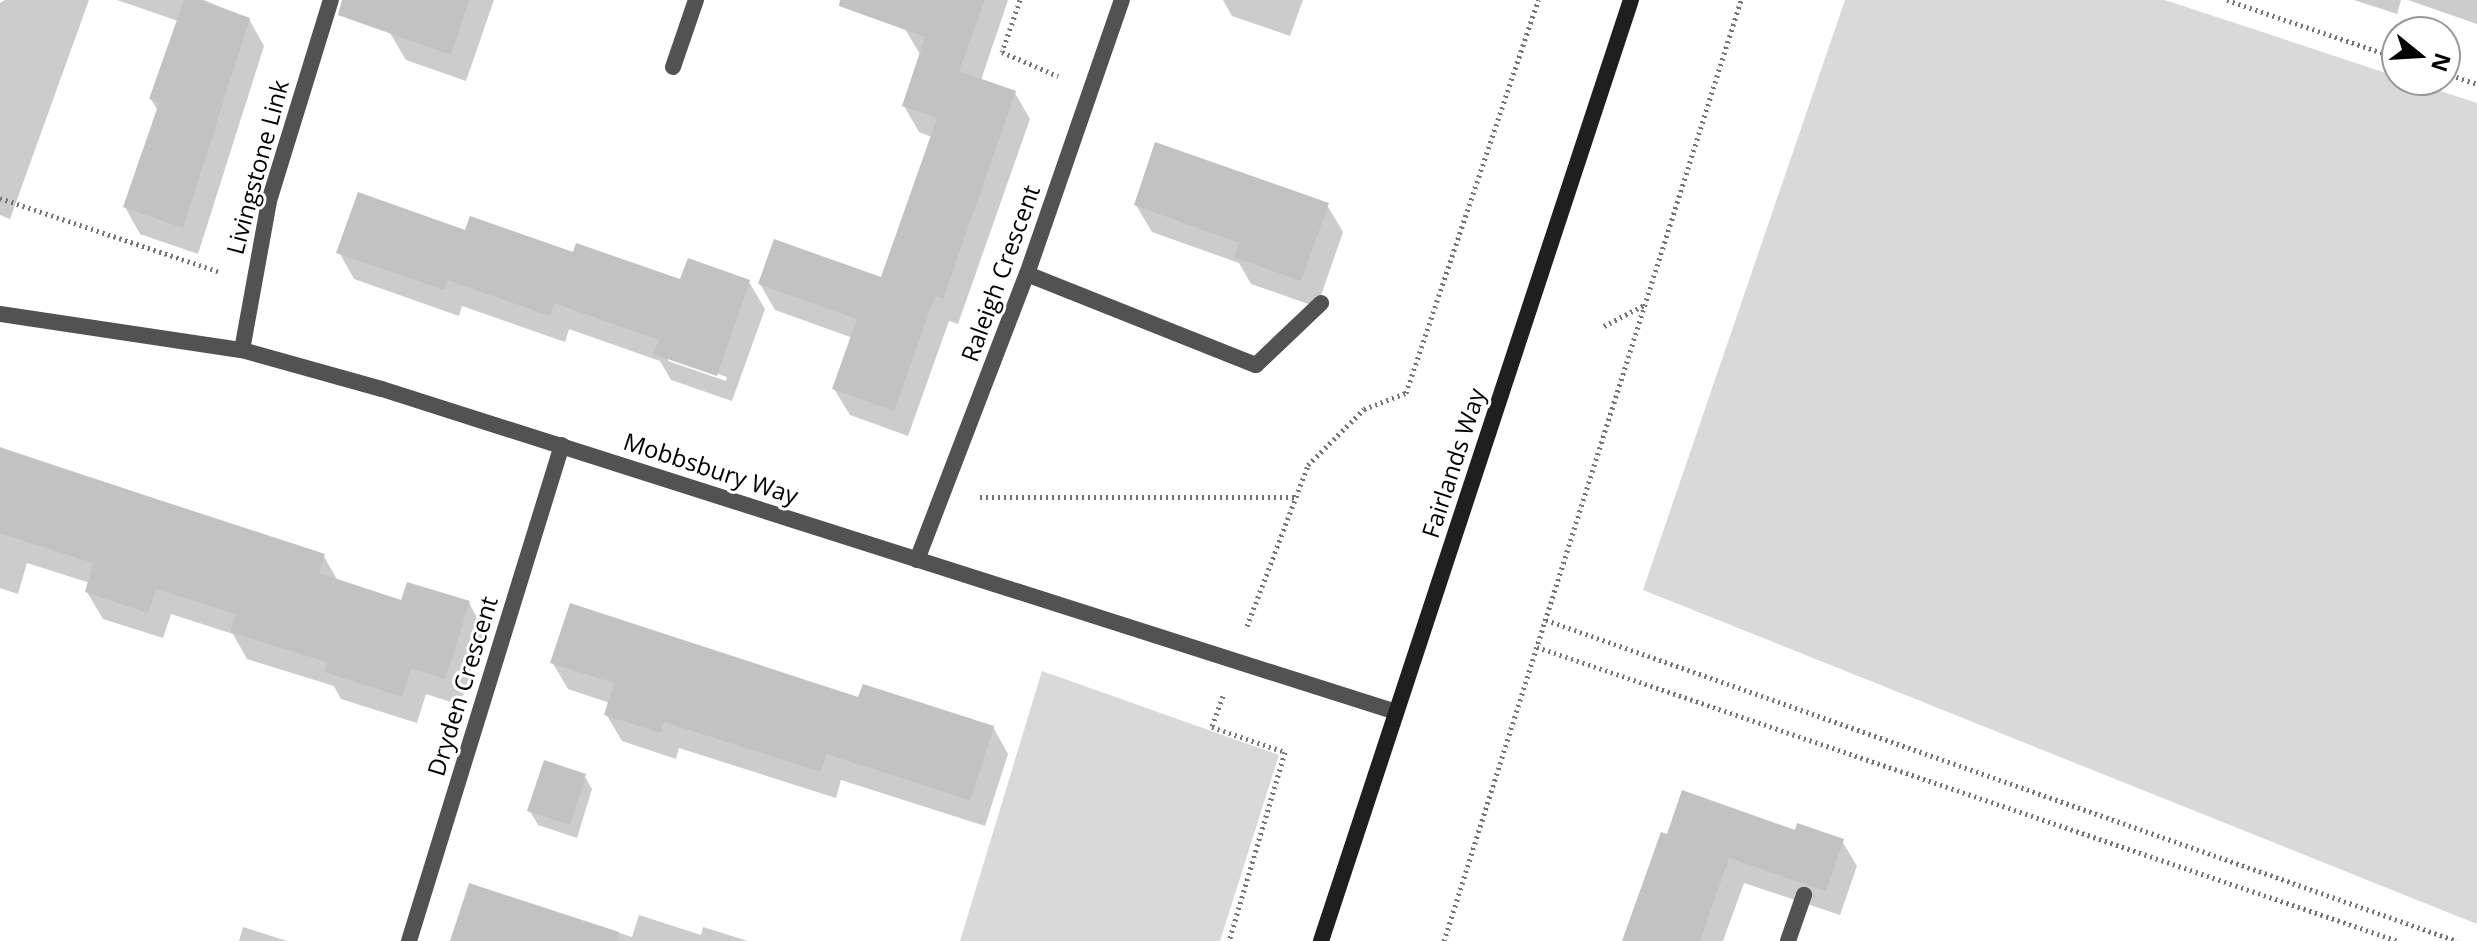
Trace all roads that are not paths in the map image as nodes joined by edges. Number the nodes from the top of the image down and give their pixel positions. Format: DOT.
graph roads {
  1 [pos="331,0"];
  2 [pos="696,0"];
  3 [pos="1122,0"];
  4 [pos="1631,0"];
  5 [pos="673,67"];
  6 [pos="1027,274"];
  7 [pos="1321,303"];
  8 [pos="0,314"];
  9 [pos="242,350"];
  10 [pos="562,445"];
  11 [pos="917,560"];
  12 [pos="1396,712"];
  13 [pos="1804,895"];
  14 [pos="409,941"];
  15 [pos="1321,941"];
  16 [pos="1788,941"];
  1 -- 9 [label="street, Livingstone Link"];
  2 -- 5 [label="street"];
  3 -- 6 [label="street, Raleigh Crescent"];
  4 -- 12 [label="main road, Fairlands Way"];
  6 -- 7 [label="street"];
  6 -- 11 [label="street, Raleigh Crescent"];
  8 -- 9 [label="street, Mobbsbury Way"];
  9 -- 10 [label="street, Mobbsbury Way"];
  10 -- 11 [label="street, Mobbsbury Way"];
  10 -- 14 [label="street, Dryden Crescent"];
  11 -- 12 [label="street, Mobbsbury Way"];
  12 -- 15 [label="main road, Fairlands Way"];
  13 -- 16 [label="street"];
}
